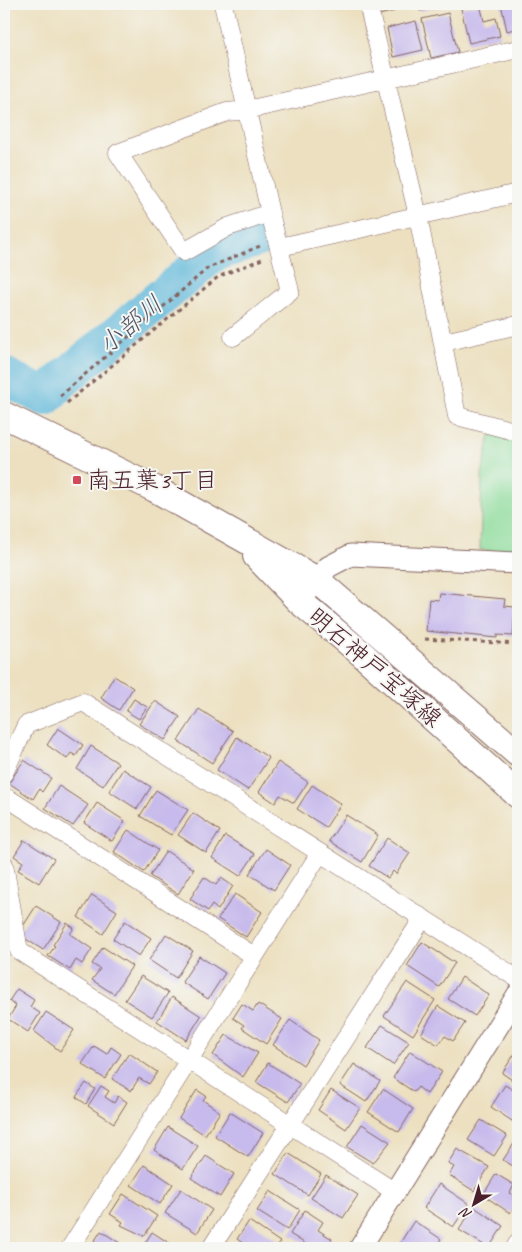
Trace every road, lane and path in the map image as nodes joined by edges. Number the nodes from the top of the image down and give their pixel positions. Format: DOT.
graph roads {
  1 [pos="223,4"];
  2 [pos="368,4"];
  3 [pos="518,49"];
  4 [pos="385,78"];
  5 [pos="247,110"];
  6 [pos="518,193"];
  7 [pos="270,213"];
  8 [pos="418,216"];
  9 [pos="280,247"];
  10 [pos="518,325"];
  11 [pos="233,337"];
  12 [pos="444,342"];
  13 [pos="60,396"];
  14 [pos="68,404"];
  15 [pos="4,415"];
  16 [pos="518,432"];
  17 [pos="236,535"];
  18 [pos="518,563"];
  19 [pos="316,580"];
  20 [pos="299,601"];
  21 [pos="425,639"];
  22 [pos="518,644"];
  23 [pos="518,754"];
  24 [pos="4,774"];
  25 [pos="518,794"];
  26 [pos="4,799"];
  27 [pos="320,853"];
  28 [pos="4,864"];
  29 [pos="423,918"];
  30 [pos="254,956"];
  31 [pos="518,978"];
  32 [pos="518,994"];
  33 [pos="188,1060"];
  34 [pos="290,1125"];
  35 [pos="395,1192"];
  36 [pos="518,1243"];
  37 [pos="70,1248"];
  38 [pos="211,1248"];
  39 [pos="360,1248"];
  40 [pos="515,1248"];
  1 -- 5 [label="street"];
  2 -- 4 [label="street"];
  3 -- 4 [label="street"];
  4 -- 5 [label="street"];
  4 -- 8 [label="street"];
  5 -- 7 [label="street"];
  5 -- 7 [label="street"];
  6 -- 8 [label="street"];
  7 -- 9 [label="street"];
  8 -- 9 [label="street"];
  8 -- 12 [label="street"];
  9 -- 11 [label="street"];
  9 -- 13 [label="path"];
  9 -- 14 [label="path"];
  10 -- 12 [label="street"];
  12 -- 16 [label="street"];
  15 -- 17 [label="main road, 明石神戸宝塚線"];
  17 -- 19 [label="main road, 明石神戸宝塚線"];
  17 -- 20 [label="main road, 明石神戸宝塚線"];
  18 -- 19 [label="street"];
  19 -- 20 [label="street"];
  19 -- 23 [label="main road, 明石神戸宝塚線"];
  20 -- 25 [label="main road, 明石神戸宝塚線"];
  21 -- 22 [label="path"];
  24 -- 27 [label="street"];
  26 -- 30 [label="street"];
  27 -- 29 [label="street"];
  27 -- 30 [label="street"];
  28 -- 33 [label="street"];
  29 -- 31 [label="street"];
  29 -- 34 [label="street"];
  30 -- 33 [label="street"];
  32 -- 35 [label="street"];
  33 -- 34 [label="street"];
  33 -- 37 [label="street"];
  34 -- 35 [label="street"];
  34 -- 38 [label="street"];
  35 -- 39 [label="street"];
  36 -- 40 [label="street"];
}
